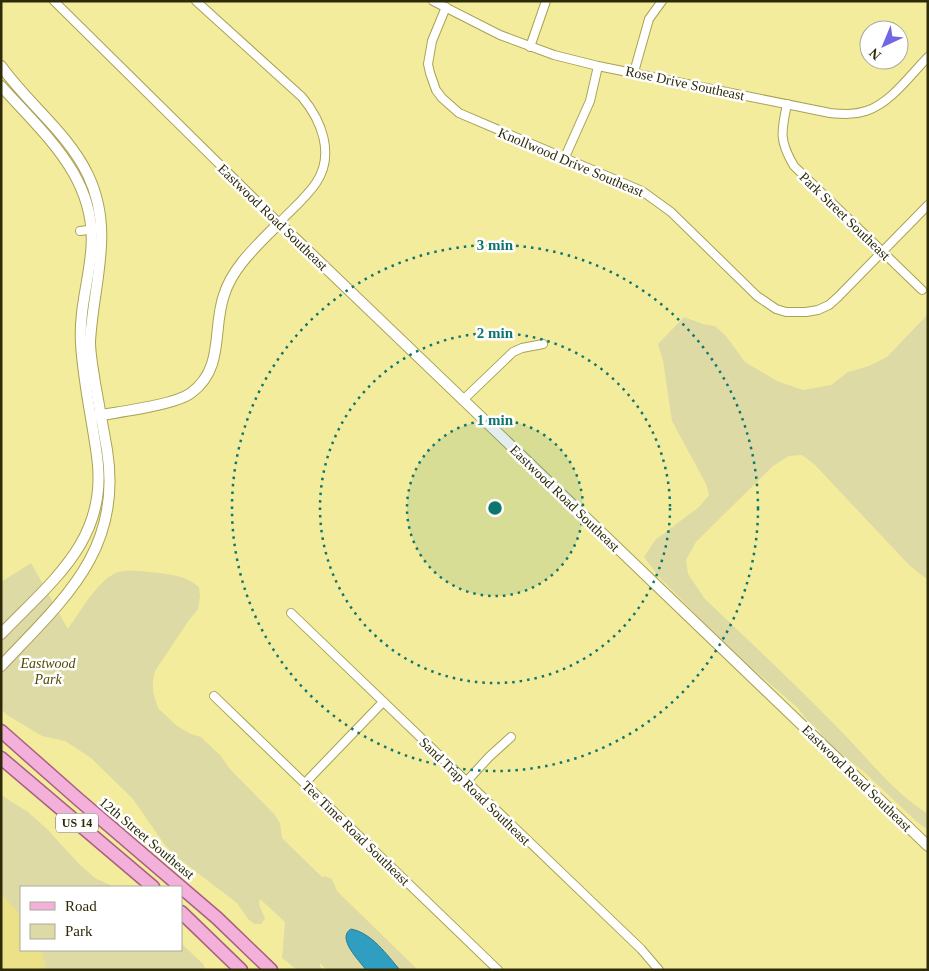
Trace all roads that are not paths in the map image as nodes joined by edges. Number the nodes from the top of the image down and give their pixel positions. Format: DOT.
graph roads {
  1 [pos="54,1"];
  2 [pos="196,1"];
  3 [pos="433,1"];
  4 [pos="546,1"];
  5 [pos="662,1"];
  6 [pos="446,7"];
  7 [pos="530,47"];
  8 [pos="928,56"];
  9 [pos="1,66"];
  10 [pos="598,66"];
  11 [pos="634,72"];
  12 [pos="1,86"];
  13 [pos="787,104"];
  14 [pos="565,157"];
  15 [pos="928,205"];
  16 [pos="279,223"];
  17 [pos="97,229"];
  18 [pos="80,231"];
  19 [pos="883,252"];
  20 [pos="922,290"];
  21 [pos="543,344"];
  22 [pos="463,400"];
  23 [pos="96,416"];
  24 [pos="291,612"];
  25 [pos="1,634"];
  26 [pos="1,666"];
  27 [pos="214,696"];
  28 [pos="383,702"];
  29 [pos="1,730"];
  30 [pos="511,737"];
  31 [pos="1,758"];
  32 [pos="466,782"];
  33 [pos="305,783"];
  34 [pos="928,846"];
  35 [pos="152,886"];
  36 [pos="180,886"];
  37 [pos="182,888"];
  38 [pos="182,913"];
  39 [pos="241,970"];
  40 [pos="271,970"];
  41 [pos="498,970"];
  42 [pos="659,970"];
  1 -- 16 [label="street, Eastwood Road Southeast"];
  2 -- 16 [label="street"];
  3 -- 6 [label="street, Rose Drive Southeast"];
  4 -- 7 [label="street"];
  5 -- 11 [label="street"];
  6 -- 7 [label="street, Rose Drive Southeast"];
  6 -- 14 [label="street, Knollwood Drive Southeast"];
  7 -- 10 [label="street, Rose Drive Southeast"];
  8 -- 13 [label="street, Rose Drive Southeast"];
  9 -- 17 [label="street"];
  10 -- 11 [label="street, Rose Drive Southeast"];
  10 -- 14 [label="street"];
  11 -- 13 [label="street, Rose Drive Southeast"];
  12 -- 17 [label="street"];
  13 -- 19 [label="street, Park Street Southeast"];
  14 -- 19 [label="street, Knollwood Drive Southeast"];
  15 -- 19 [label="street, Knollwood Drive Southeast"];
  16 -- 22 [label="street, Eastwood Road Southeast"];
  16 -- 23 [label="street"];
  17 -- 18 [label="street"];
  17 -- 23 [label="street"];
  19 -- 20 [label="street, Park Street Southeast"];
  21 -- 22 [label="street"];
  22 -- 34 [label="street, Eastwood Road Southeast"];
  23 -- 25 [label="street"];
  23 -- 26 [label="street"];
  24 -- 28 [label="street, Sand Trap Road Southeast"];
  27 -- 33 [label="street, Tee Time Road Southeast"];
  28 -- 32 [label="street, Sand Trap Road Southeast"];
  28 -- 33 [label="street"];
  29 -- 36 [label="main road, 12th Street Southeast / US 14"];
  30 -- 32 [label="street"];
  31 -- 35 [label="main road, US 14"];
  32 -- 42 [label="street, Sand Trap Road Southeast"];
  33 -- 41 [label="street, Tee Time Road Southeast"];
  37 -- 40 [label="main road, 12th Street Southeast / US 14"];
  38 -- 39 [label="main road"];
}
